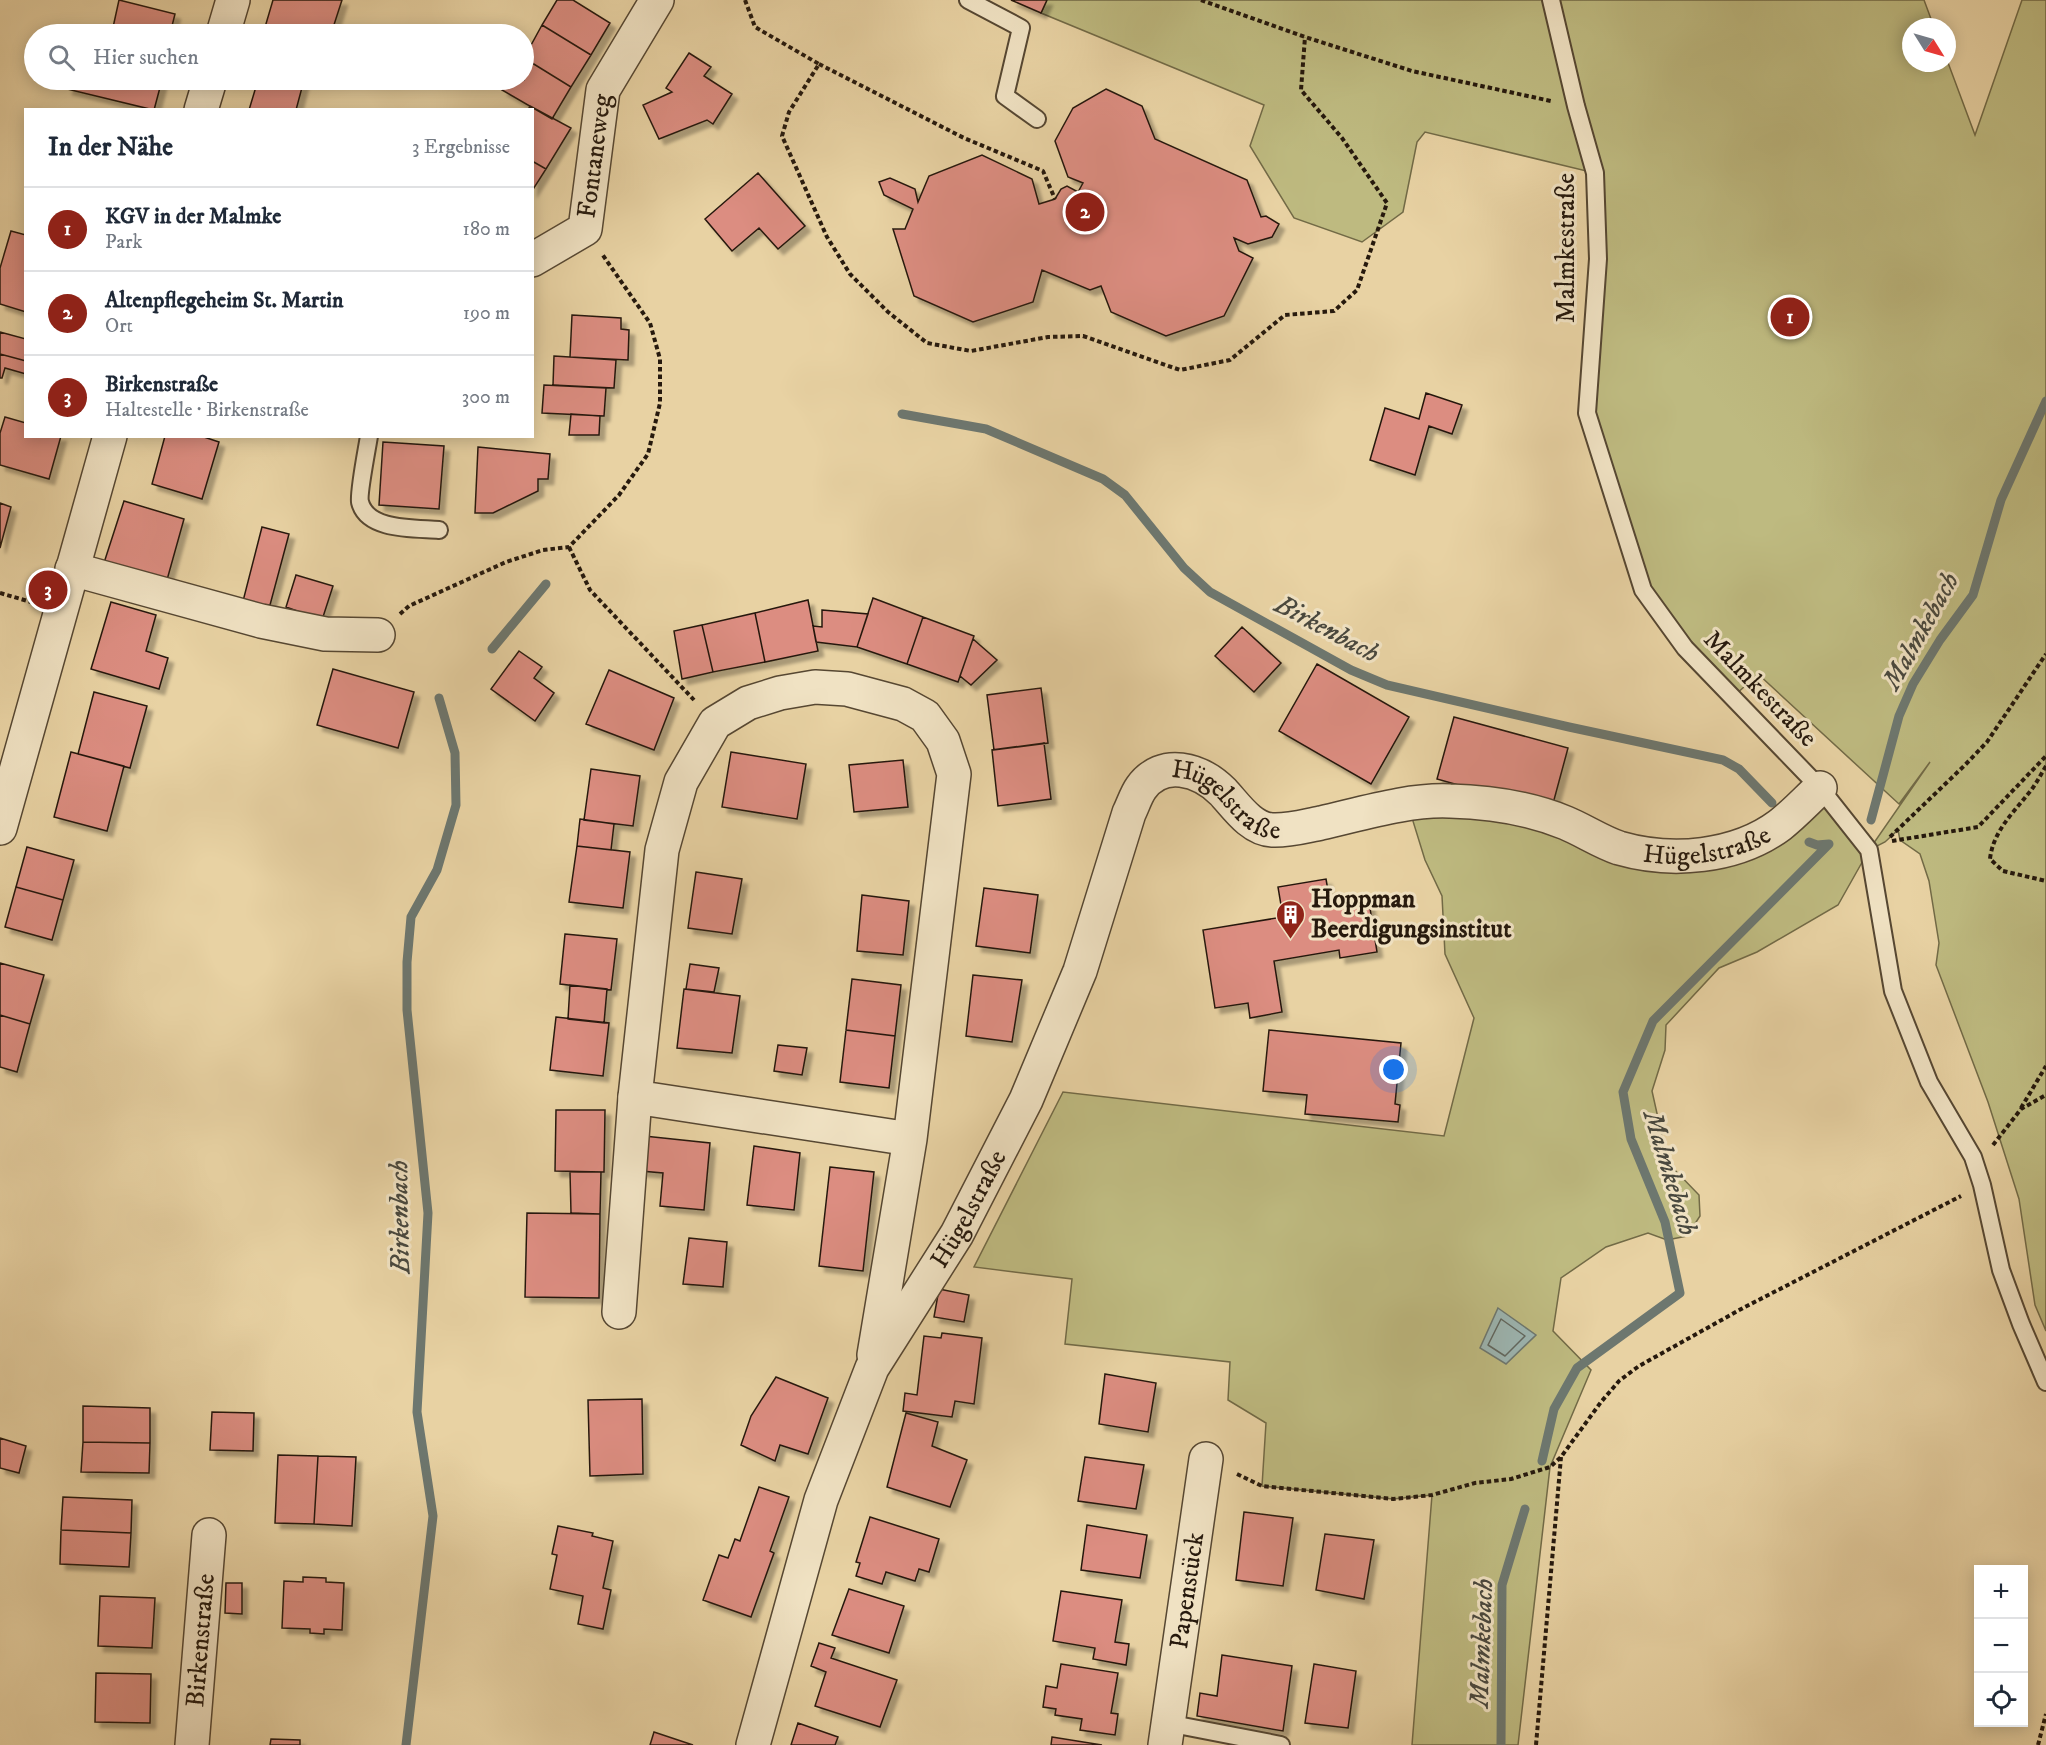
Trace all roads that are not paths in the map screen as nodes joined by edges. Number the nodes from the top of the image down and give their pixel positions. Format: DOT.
graph roads {
  1 [pos="233,0"];
  2 [pos="657,0"];
  3 [pos="968,0"];
  4 [pos="1551,0"];
  5 [pos="226,24"];
  6 [pos="207,90"];
  7 [pos="202,108"];
  8 [pos="1037,119"];
  9 [pos="534,259"];
  10 [pos="109,438"];
  11 [pos="369,438"];
  12 [pos="440,530"];
  13 [pos="72,569"];
  14 [pos="378,635"];
  15 [pos="1820,788"];
  16 [pos="0,828"];
  17 [pos="635,1097"];
  18 [pos="910,1139"];
  19 [pos="619,1312"];
  20 [pos="872,1368"];
  21 [pos="2046,1382"];
  22 [pos="1206,1459"];
  23 [pos="208,1535"];
  24 [pos="1166,1734"];
  25 [pos="192,1745"];
  26 [pos="753,1745"];
  27 [pos="1281,1745"];
  1 -- 5 [label="street"];
  2 -- 9 [label="street, Fontaneweg"];
  3 -- 8 [label="lane"];
  4 -- 15 [label="lane, Malmkestraße"];
  6 -- 7 [label="street"];
  10 -- 13 [label="street"];
  11 -- 12 [label="lane"];
  13 -- 14 [label="street"];
  13 -- 16 [label="street"];
  15 -- 20 [label="street, Hügelstraße"];
  15 -- 21 [label="lane, Malmkestraße"];
  17 -- 18 [label="street"];
  17 -- 18 [label="street, Hügelstraße"];
  17 -- 19 [label="street, Hügelstraße"];
  18 -- 20 [label="street, Hügelstraße"];
  20 -- 26 [label="street, Hügelstraße"];
  22 -- 24 [label="street, Papenstück"];
  23 -- 25 [label="street, Birkenstraße"];
  24 -- 27 [label="lane, Papenstück"];
}
